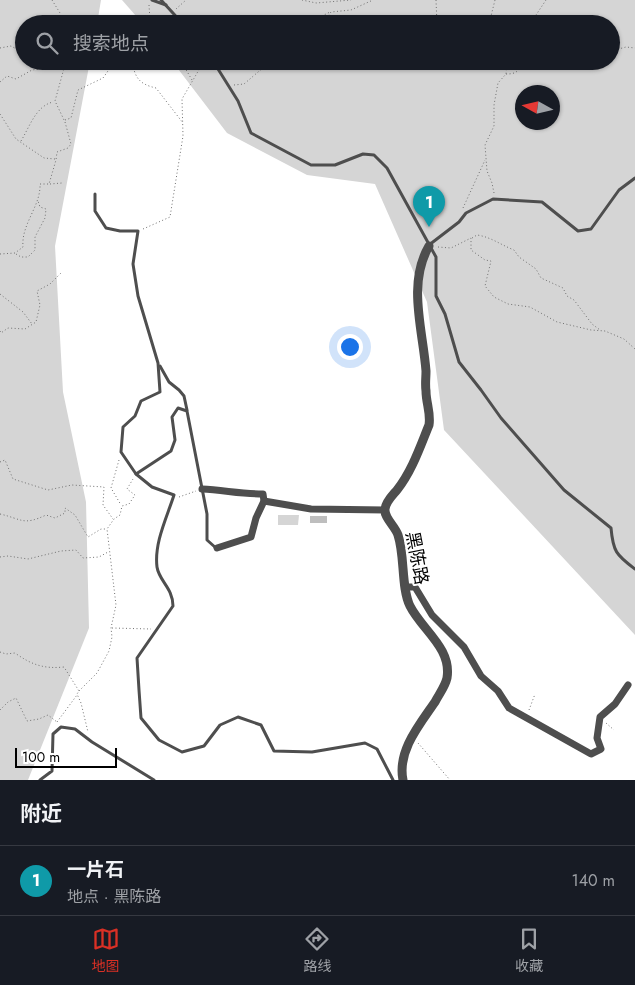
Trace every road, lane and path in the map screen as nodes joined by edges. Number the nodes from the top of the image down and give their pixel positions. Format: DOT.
graph roads {
  1 [pos="52,0"];
  2 [pos="161,0"];
  3 [pos="186,0"];
  4 [pos="302,0"];
  5 [pos="351,0"];
  6 [pos="371,0"];
  7 [pos="436,0"];
  8 [pos="495,0"];
  9 [pos="546,0"];
  10 [pos="151,1"];
  11 [pos="167,6"];
  12 [pos="331,12"];
  13 [pos="60,15"];
  14 [pos="149,15"];
  15 [pos="174,15"];
  16 [pos="325,15"];
  17 [pos="329,15"];
  18 [pos="437,15"];
  19 [pos="491,15"];
  20 [pos="536,15"];
  21 [pos="0,48"];
  22 [pos="15,48"];
  23 [pos="620,48"];
  24 [pos="635,48"];
  25 [pos="32,70"];
  26 [pos="38,70"];
  27 [pos="64,70"];
  28 [pos="109,70"];
  29 [pos="134,70"];
  30 [pos="185,70"];
  31 [pos="199,70"];
  32 [pos="218,70"];
  33 [pos="506,70"];
  34 [pos="519,70"];
  35 [pos="258,71"];
  36 [pos="506,74"];
  37 [pos="192,81"];
  38 [pos="0,82"];
  39 [pos="229,86"];
  40 [pos="55,101"];
  41 [pos="0,114"];
  42 [pos="64,120"];
  43 [pos="183,123"];
  44 [pos="21,142"];
  45 [pos="485,159"];
  46 [pos="56,160"];
  47 [pos="635,178"];
  48 [pos="62,183"];
  49 [pos="49,184"];
  50 [pos="95,194"];
  51 [pos="493,199"];
  52 [pos="37,200"];
  53 [pos="459,222"];
  54 [pos="138,231"];
  55 [pos="471,238"];
  56 [pos="428,246"];
  57 [pos="0,254"];
  58 [pos="15,254"];
  59 [pos="62,272"];
  60 [pos="0,294"];
  61 [pos="32,324"];
  62 [pos="0,331"];
  63 [pos="600,331"];
  64 [pos="635,349"];
  65 [pos="158,363"];
  66 [pos="187,411"];
  67 [pos="121,452"];
  68 [pos="0,462"];
  69 [pos="136,474"];
  70 [pos="202,490"];
  71 [pos="188,493"];
  72 [pos="174,495"];
  73 [pos="264,500"];
  74 [pos="122,506"];
  75 [pos="385,510"];
  76 [pos="0,514"];
  77 [pos="114,520"];
  78 [pos="108,529"];
  79 [pos="216,548"];
  80 [pos="109,552"];
  81 [pos="0,557"];
  82 [pos="635,569"];
  83 [pos="406,587"];
  84 [pos="111,628"];
  85 [pos="157,629"];
  86 [pos="0,652"];
  87 [pos="628,685"];
  88 [pos="79,691"];
  89 [pos="77,694"];
  90 [pos="536,694"];
  91 [pos="0,710"];
  92 [pos="600,717"];
  93 [pos="526,718"];
  94 [pos="57,722"];
  95 [pos="614,730"];
  96 [pos="53,734"];
  97 [pos="413,736"];
  98 [pos="92,742"];
  99 [pos="40,780"];
  100 [pos="154,780"];
  101 [pos="393,780"];
  102 [pos="402,780"];
  103 [pos="450,780"];
  1 -- 13 [label="path"];
  2 -- 11 [label="lane"];
  3 -- 11 [label="path"];
  4 -- 5 [label="path"];
  6 -- 12 [label="path"];
  7 -- 18 [label="path"];
  8 -- 19 [label="path"];
  9 -- 20 [label="path"];
  10 -- 11 [label="lane"];
  10 -- 14 [label="path"];
  11 -- 15 [label="lane"];
  12 -- 16 [label="path"];
  12 -- 17 [label="path"];
  21 -- 22 [label="path"];
  23 -- 24 [label="path"];
  25 -- 26 [label="path"];
  25 -- 38 [label="path"];
  27 -- 40 [label="path"];
  28 -- 42 [label="path"];
  29 -- 43 [label="path"];
  30 -- 37 [label="path"];
  31 -- 37 [label="path"];
  32 -- 39 [label="lane"];
  33 -- 36 [label="path"];
  34 -- 36 [label="path"];
  35 -- 39 [label="path"];
  36 -- 45 [label="path"];
  37 -- 43 [label="path"];
  39 -- 56 [label="lane"];
  40 -- 42 [label="path"];
  40 -- 44 [label="path"];
  41 -- 44 [label="path"];
  42 -- 46 [label="path"];
  43 -- 54 [label="path"];
  44 -- 46 [label="path"];
  45 -- 51 [label="path"];
  45 -- 53 [label="path"];
  46 -- 49 [label="path"];
  47 -- 51 [label="lane"];
  48 -- 49 [label="path"];
  49 -- 52 [label="path"];
  50 -- 54 [label="lane"];
  51 -- 53 [label="lane"];
  52 -- 58 [label="path"];
  52 -- 58 [label="path"];
  53 -- 56 [label="lane"];
  54 -- 65 [label="lane"];
  55 -- 56 [label="path"];
  55 -- 63 [label="path"];
  55 -- 63 [label="path"];
  56 -- 75 [label="street"];
  56 -- 82 [label="lane"];
  57 -- 58 [label="path"];
  59 -- 61 [label="path"];
  60 -- 61 [label="path"];
  61 -- 62 [label="path"];
  63 -- 64 [label="path"];
  65 -- 66 [label="lane"];
  65 -- 67 [label="lane"];
  66 -- 69 [label="lane"];
  66 -- 70 [label="lane"];
  67 -- 69 [label="lane"];
  67 -- 74 [label="path"];
  68 -- 77 [label="path"];
  69 -- 72 [label="lane"];
  69 -- 74 [label="path"];
  70 -- 73 [label="street"];
  70 -- 79 [label="lane"];
  71 -- 72 [label="path"];
  72 -- 85 [label="lane"];
  73 -- 75 [label="street"];
  73 -- 79 [label="street"];
  74 -- 77 [label="path"];
  75 -- 83 [label="street, 黑陈路"];
  76 -- 78 [label="path"];
  77 -- 78 [label="path"];
  78 -- 80 [label="path"];
  80 -- 81 [label="path"];
  80 -- 84 [label="path"];
  83 -- 93 [label="street"];
  83 -- 97 [label="street, 黑陈路"];
  84 -- 85 [label="path"];
  84 -- 88 [label="path"];
  85 -- 101 [label="lane"];
  86 -- 88 [label="path"];
  87 -- 92 [label="street"];
  88 -- 89 [label="path"];
  89 -- 94 [label="path"];
  89 -- 98 [label="path"];
  90 -- 93 [label="path"];
  91 -- 94 [label="path"];
  92 -- 93 [label="street"];
  92 -- 95 [label="path"];
  94 -- 96 [label="path"];
  96 -- 98 [label="lane"];
  96 -- 99 [label="lane"];
  97 -- 102 [label="street, 黑陈路"];
  97 -- 103 [label="path"];
  98 -- 100 [label="lane"];
}
